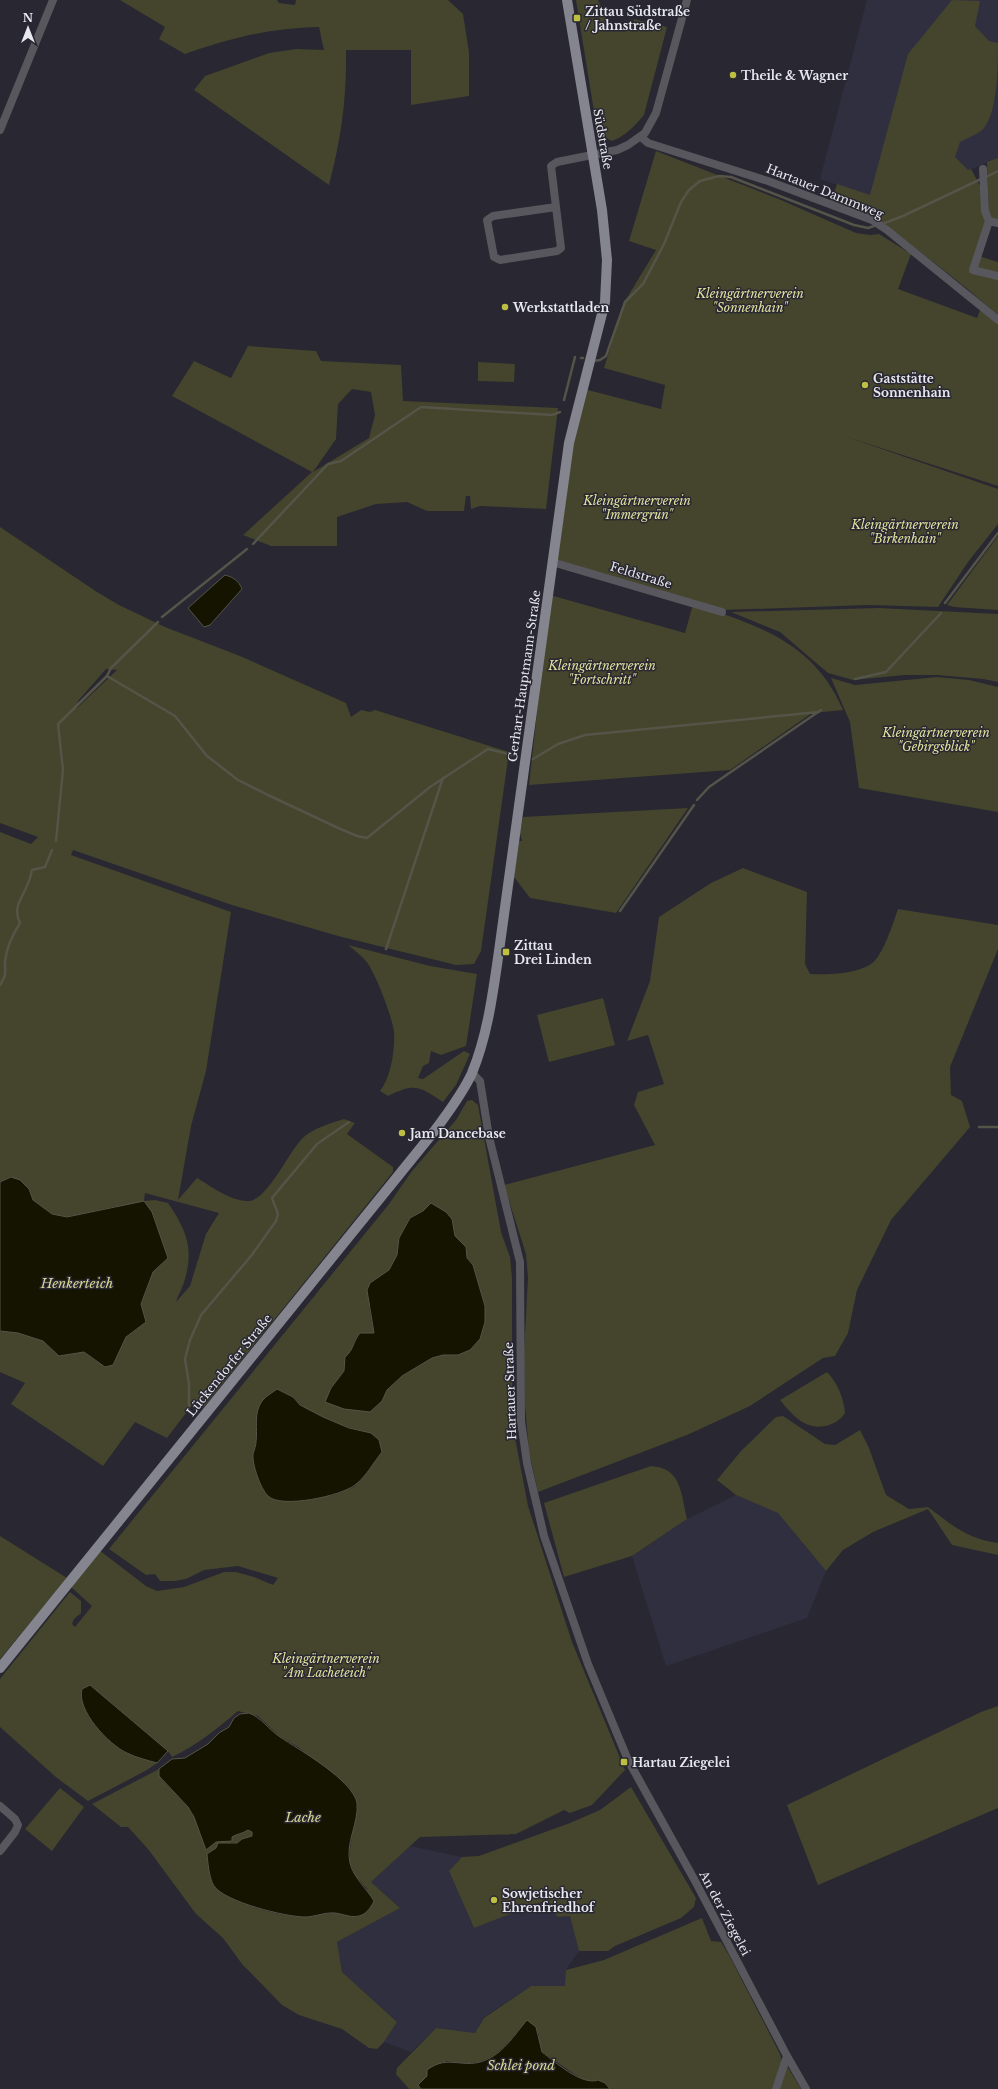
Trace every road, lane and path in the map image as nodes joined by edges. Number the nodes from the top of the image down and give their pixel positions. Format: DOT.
graph roads {
  1 [pos="53,0"];
  2 [pos="567,0"];
  3 [pos="687,0"];
  4 [pos="0,130"];
  5 [pos="641,137"];
  6 [pos="592,156"];
  7 [pos="983,169"];
  8 [pos="556,207"];
  9 [pos="989,221"];
  10 [pos="998,223"];
  11 [pos="998,276"];
  12 [pos="607,282"];
  13 [pos="998,320"];
  14 [pos="552,562"];
  15 [pos="722,612"];
  16 [pos="472,1073"];
  17 [pos="0,1668"];
  18 [pos="623,1748"];
  19 [pos="0,1806"];
  20 [pos="0,1851"];
  21 [pos="786,2056"];
  22 [pos="776,2089"];
  23 [pos="806,2089"];
  1 -- 4 [label="street"];
  2 -- 6 [label="main road, Südstraße"];
  3 -- 5 [label="street"];
  5 -- 6 [label="street"];
  5 -- 13 [label="street, Hartauer Dammweg"];
  6 -- 8 [label="street"];
  6 -- 12 [label="main road, Südstraße"];
  7 -- 9 [label="street"];
  8 -- 8 [label="street"];
  9 -- 10 [label="street"];
  9 -- 11 [label="street"];
  12 -- 14 [label="main road, Gerhart-Hauptmann-Straße"];
  14 -- 15 [label="street, Feldstraße"];
  14 -- 16 [label="main road, Gerhart-Hauptmann-Straße"];
  16 -- 17 [label="main road, Lückendorfer Straße"];
  16 -- 18 [label="street, Hartauer Straße"];
  18 -- 21 [label="street, An der Ziegelei"];
  19 -- 20 [label="street"];
  21 -- 22 [label="street"];
  21 -- 23 [label="street, An der Ziegelei"];
}
